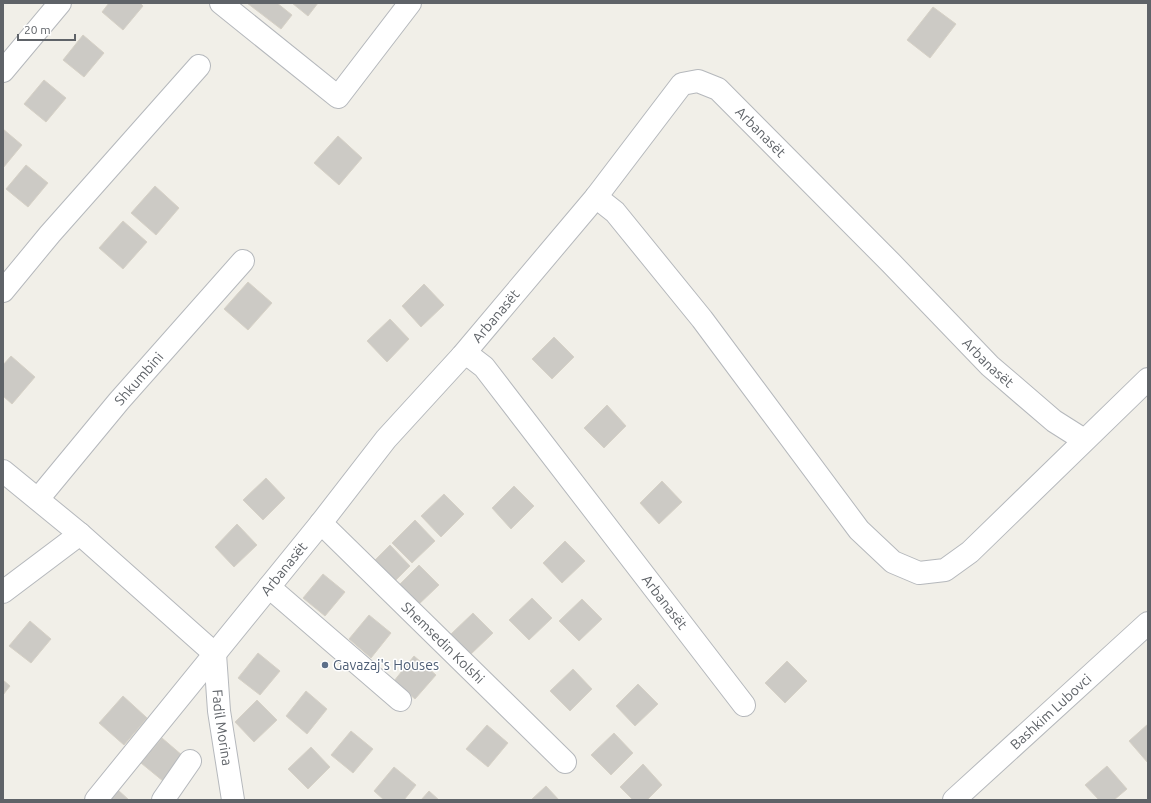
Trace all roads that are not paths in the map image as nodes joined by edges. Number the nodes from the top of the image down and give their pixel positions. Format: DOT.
graph roads {
  1 [pos="60,3"];
  2 [pos="221,3"];
  3 [pos="410,3"];
  4 [pos="199,66"];
  5 [pos="3,71"];
  6 [pos="596,197"];
  7 [pos="243,261"];
  8 [pos="3,291"];
  9 [pos="462,356"];
  10 [pos="1148,379"];
  11 [pos="1084,440"];
  12 [pos="3,471"];
  13 [pos="38,498"];
  14 [pos="321,523"];
  15 [pos="80,534"];
  16 [pos="269,586"];
  17 [pos="3,592"];
  18 [pos="1148,623"];
  19 [pos="215,654"];
  20 [pos="400,700"];
  21 [pos="744,705"];
  22 [pos="190,761"];
  23 [pos="565,762"];
  24 [pos="229,799"];
  25 [pos="96,800"];
  26 [pos="163,800"];
  27 [pos="954,800"];
  1 -- 5 [label="street"];
  2 -- 3 [label="street"];
  4 -- 8 [label="street"];
  6 -- 9 [label="street, Arbanasët"];
  6 -- 11 [label="street, Arbanasët"];
  6 -- 11 [label="street"];
  7 -- 13 [label="street, Shkumbini"];
  9 -- 14 [label="street, Arbanasët"];
  9 -- 21 [label="street, Arbanasët"];
  10 -- 11 [label="street"];
  12 -- 13 [label="street"];
  13 -- 15 [label="street"];
  14 -- 16 [label="street, Arbanasët"];
  14 -- 23 [label="street, Shemsedin Kolshi"];
  15 -- 17 [label="street"];
  15 -- 19 [label="street"];
  16 -- 19 [label="street, Arbanasët"];
  16 -- 20 [label="street"];
  18 -- 27 [label="street, Bashkim Lubovci"];
  19 -- 24 [label="street, Fadil Morina"];
  19 -- 25 [label="street, Arbanasët"];
  22 -- 26 [label="street"];
}
